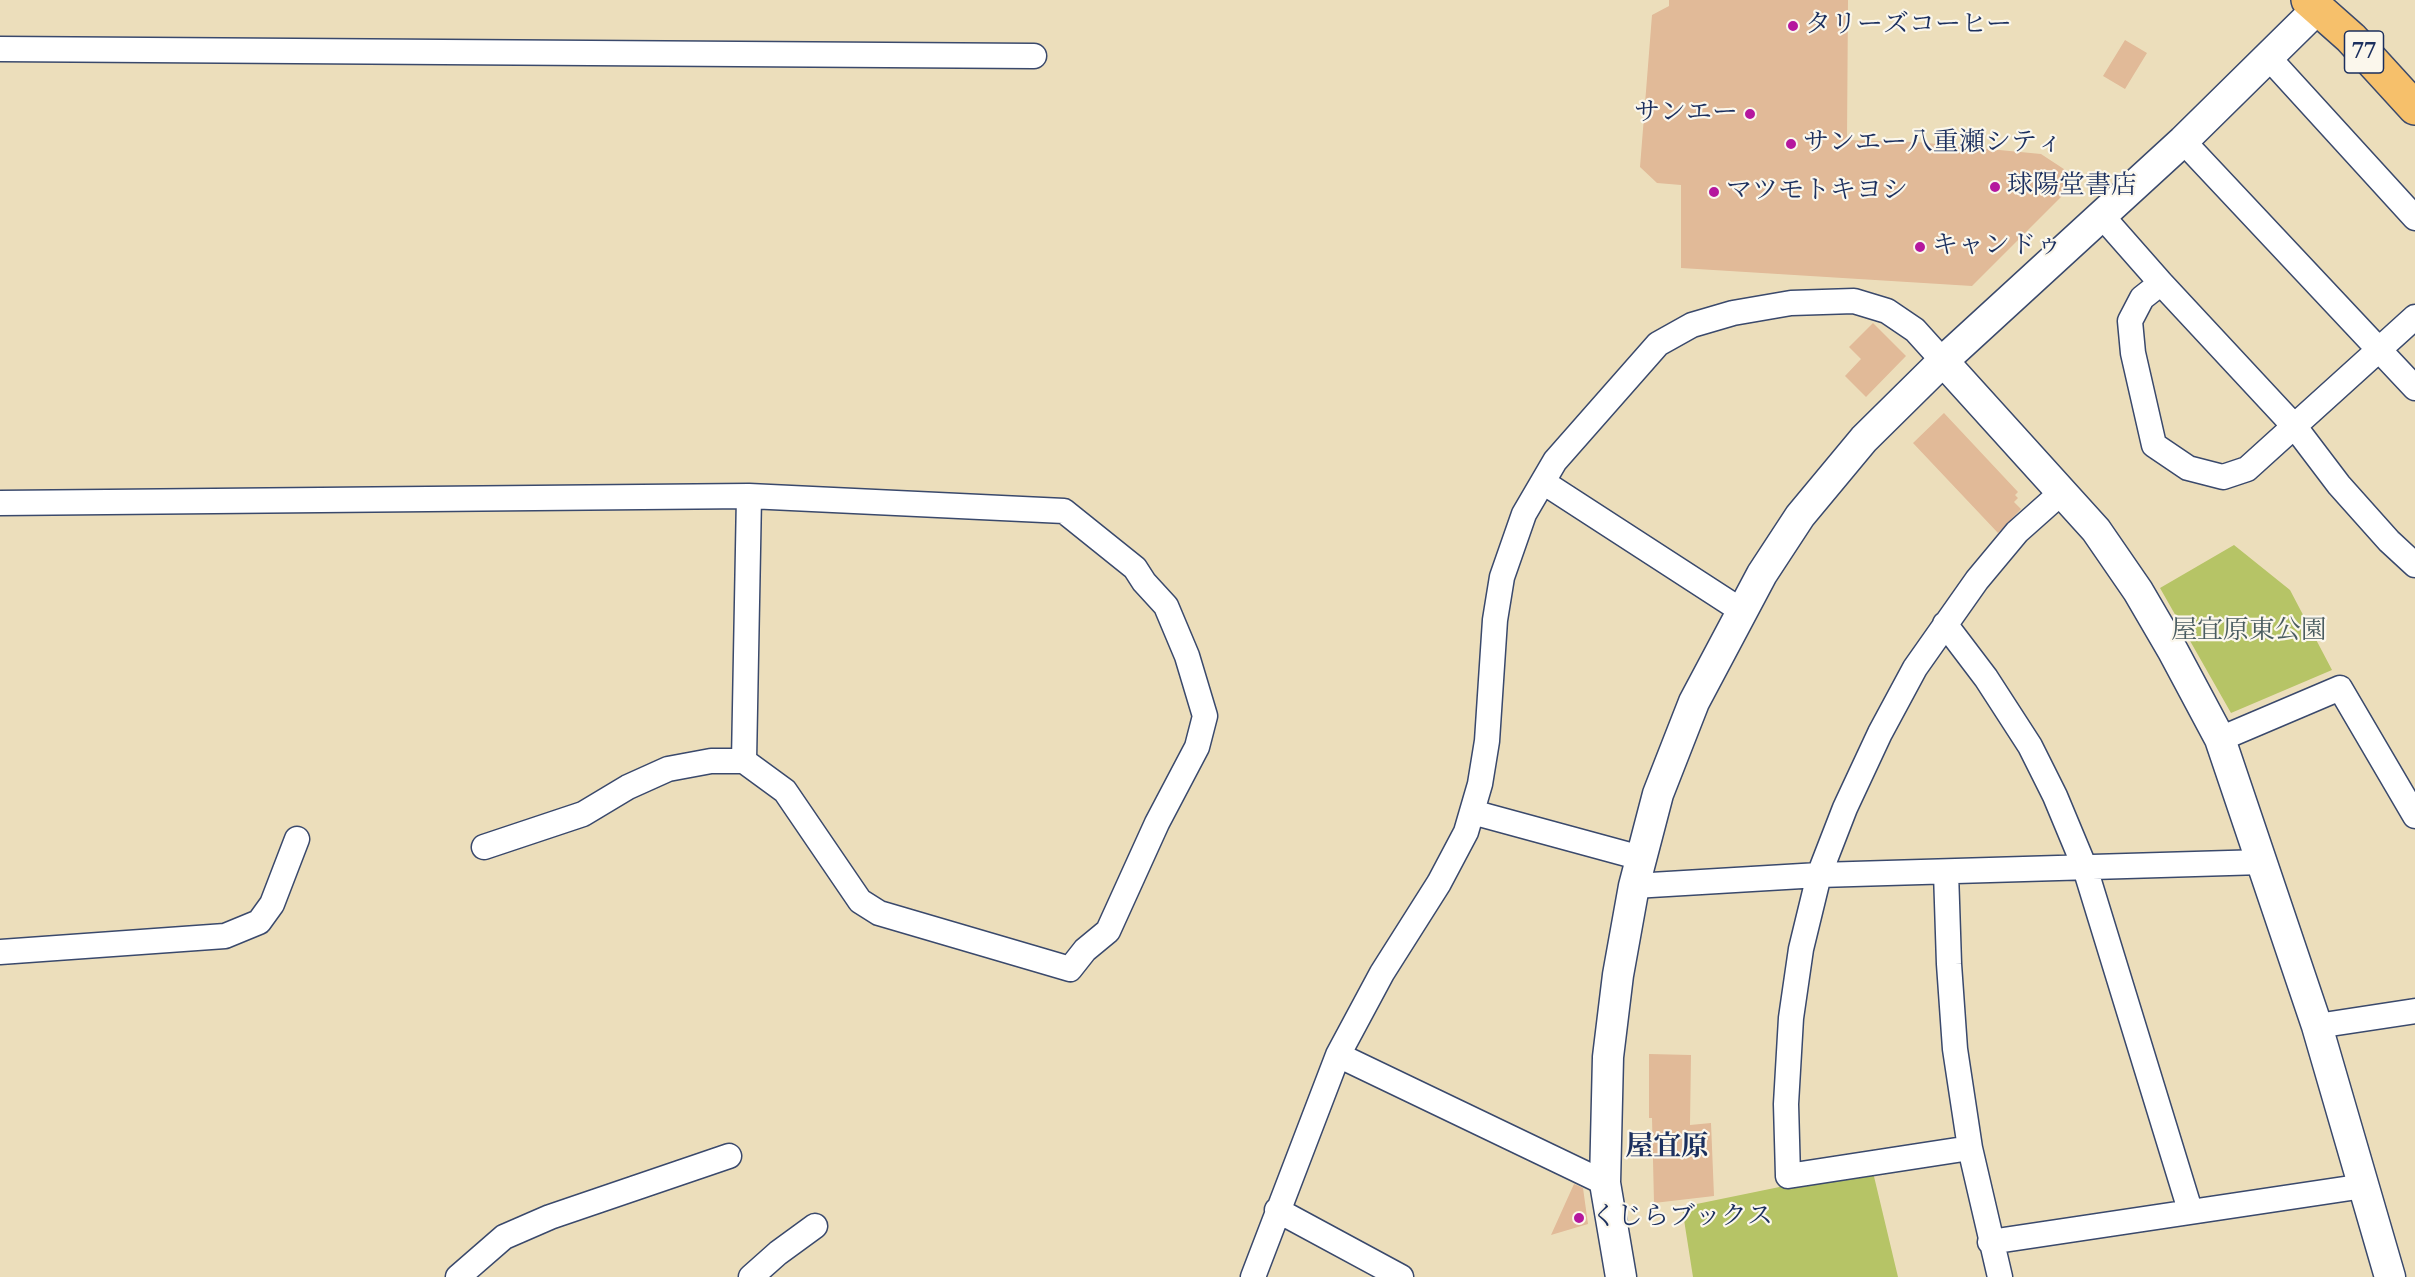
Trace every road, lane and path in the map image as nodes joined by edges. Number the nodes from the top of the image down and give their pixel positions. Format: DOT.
graph roads {
  1 [pos="2317,3"];
  2 [pos="0,50"];
  3 [pos="1034,56"];
  4 [pos="2269,58"];
  5 [pos="2415,108"];
  6 [pos="2183,141"];
  7 [pos="2103,216"];
  8 [pos="2415,218"];
  9 [pos="2161,283"];
  10 [pos="2415,317"];
  11 [pos="2380,350"];
  12 [pos="1943,361"];
  13 [pos="2415,388"];
  14 [pos="2295,427"];
  15 [pos="1543,482"];
  16 [pos="2062,492"];
  17 [pos="749,495"];
  18 [pos="0,503"];
  19 [pos="2415,565"];
  20 [pos="1743,611"];
  21 [pos="1945,624"];
  22 [pos="2220,739"];
  23 [pos="744,760"];
  24 [pos="1472,812"];
  25 [pos="2415,816"];
  26 [pos="297,839"];
  27 [pos="484,847"];
  28 [pos="2264,862"];
  29 [pos="2085,868"];
  30 [pos="1637,872"];
  31 [pos="1946,872"];
  32 [pos="1819,875"];
  33 [pos="0,952"];
  34 [pos="2415,1011"];
  35 [pos="2317,1026"];
  36 [pos="1338,1055"];
  37 [pos="1970,1148"];
  38 [pos="729,1155"];
  39 [pos="1605,1183"];
  40 [pos="2364,1186"];
  41 [pos="1277,1210"];
  42 [pos="2190,1210"];
  43 [pos="815,1226"];
  44 [pos="1990,1242"];
  45 [pos="1396,1276"];
  46 [pos="458,1277"];
  47 [pos="752,1277"];
  48 [pos="1253,1277"];
  49 [pos="1621,1277"];
  50 [pos="2000,1277"];
  51 [pos="2390,1277"];
  1 -- 4 [label="street"];
  1 -- 5 [label="main road, 77"];
  2 -- 3 [label="street"];
  4 -- 6 [label="street"];
  4 -- 8 [label="street"];
  6 -- 7 [label="street"];
  6 -- 11 [label="street"];
  7 -- 9 [label="street"];
  7 -- 12 [label="street"];
  9 -- 14 [label="street"];
  9 -- 14 [label="street"];
  10 -- 11 [label="street"];
  11 -- 13 [label="street"];
  11 -- 14 [label="street"];
  12 -- 15 [label="street"];
  12 -- 16 [label="street"];
  12 -- 20 [label="street"];
  14 -- 19 [label="street"];
  15 -- 20 [label="street"];
  15 -- 24 [label="street"];
  16 -- 21 [label="street"];
  16 -- 22 [label="street"];
  17 -- 18 [label="street"];
  17 -- 23 [label="street"];
  17 -- 23 [label="street"];
  20 -- 30 [label="street"];
  21 -- 29 [label="street"];
  21 -- 32 [label="street"];
  22 -- 25 [label="street"];
  22 -- 28 [label="street"];
  23 -- 27 [label="street"];
  24 -- 30 [label="street"];
  24 -- 36 [label="street"];
  26 -- 33 [label="street"];
  28 -- 29 [label="street"];
  28 -- 35 [label="street"];
  29 -- 31 [label="street"];
  29 -- 42 [label="street"];
  30 -- 32 [label="street"];
  30 -- 39 [label="street"];
  31 -- 32 [label="street"];
  31 -- 37 [label="street"];
  32 -- 37 [label="street"];
  34 -- 35 [label="street"];
  35 -- 40 [label="street"];
  36 -- 39 [label="street"];
  36 -- 41 [label="street"];
  37 -- 44 [label="street"];
  38 -- 46 [label="street"];
  39 -- 49 [label="street"];
  40 -- 42 [label="street"];
  40 -- 51 [label="street"];
  41 -- 45 [label="street"];
  41 -- 48 [label="street"];
  42 -- 44 [label="street"];
  43 -- 47 [label="street"];
  44 -- 50 [label="street"];
}
